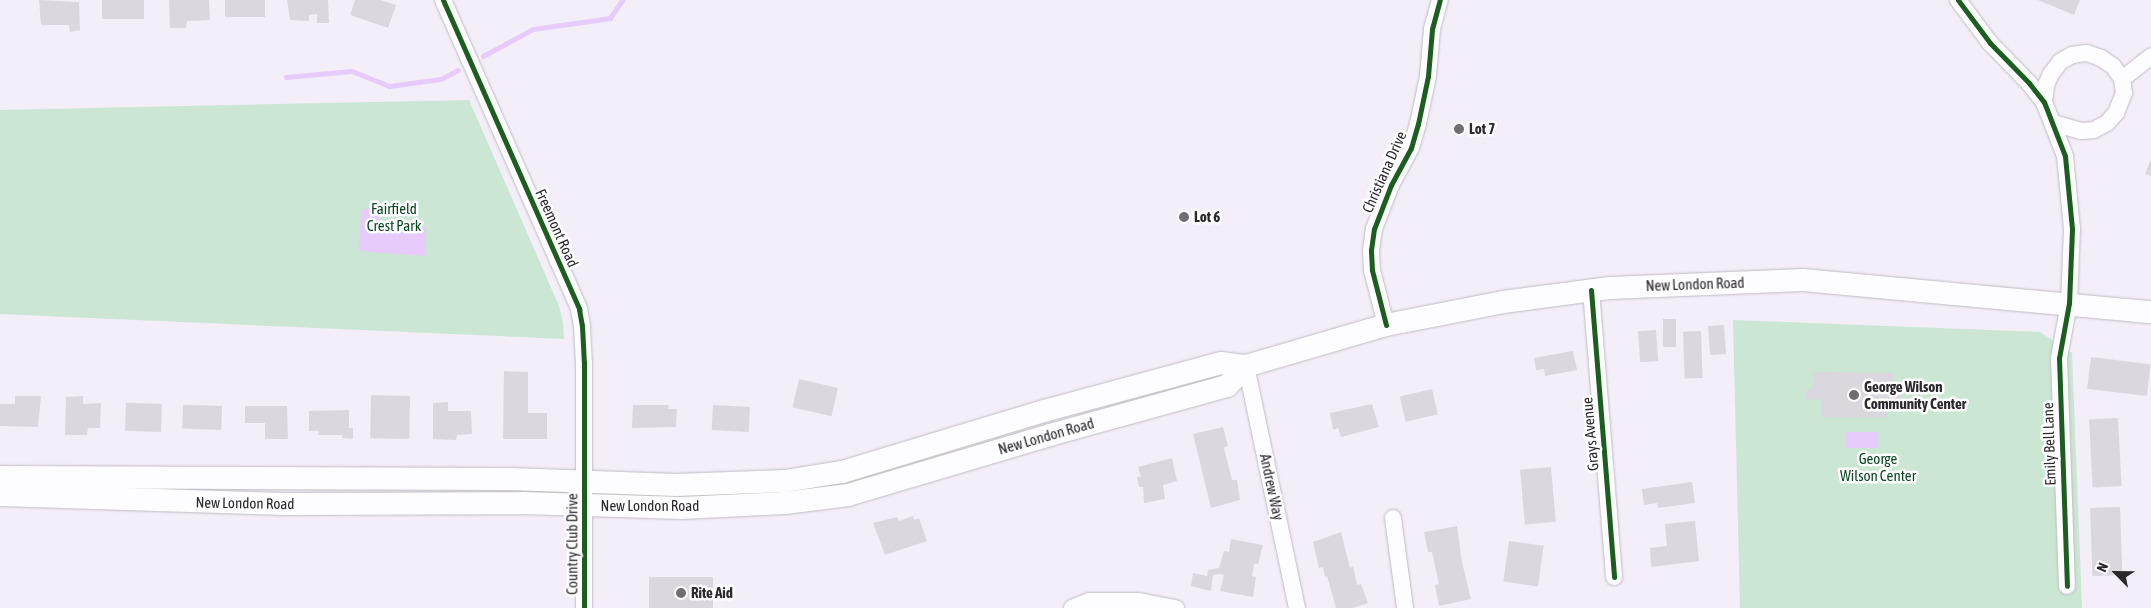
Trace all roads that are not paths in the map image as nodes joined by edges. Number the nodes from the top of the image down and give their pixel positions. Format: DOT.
graph roads {
  1 [pos="443,0"];
  2 [pos="1440,0"];
  3 [pos="1958,0"];
  4 [pos="2151,56"];
  5 [pos="2122,79"];
  6 [pos="2044,102"];
  7 [pos="2053,123"];
  8 [pos="1591,290"];
  9 [pos="2069,303"];
  10 [pos="2151,312"];
  11 [pos="1386,324"];
  12 [pos="1246,366"];
  13 [pos="0,477"];
  14 [pos="584,481"];
  15 [pos="0,495"];
  16 [pos="584,506"];
  17 [pos="1393,518"];
  18 [pos="1614,577"];
  19 [pos="2067,586"];
  20 [pos="584,608"];
  21 [pos="1072,608"];
  22 [pos="1176,608"];
  23 [pos="1297,608"];
  24 [pos="1406,608"];
  1 -- 14 [label="street, Freemont Road"];
  2 -- 11 [label="street, Christiana Drive"];
  3 -- 6 [label="street"];
  4 -- 5 [label="street"];
  5 -- 6 [label="street"];
  5 -- 7 [label="street"];
  6 -- 7 [label="street"];
  7 -- 9 [label="street, Emily Bell Lane"];
  8 -- 9 [label="main road, New London Road"];
  8 -- 11 [label="main road, New London Road"];
  8 -- 18 [label="street, Grays Avenue"];
  9 -- 10 [label="main road, New London Road"];
  9 -- 19 [label="street, Emily Bell Lane"];
  11 -- 12 [label="main road, New London Road"];
  12 -- 14 [label="main road, New London Road"];
  12 -- 16 [label="main road, New London Road"];
  12 -- 23 [label="street, Andrew Way"];
  13 -- 14 [label="main road, New London Road"];
  14 -- 16 [label="street, Country Club Drive"];
  15 -- 16 [label="main road, New London Road"];
  16 -- 20 [label="street, Country Club Drive"];
  17 -- 24 [label="street"];
  21 -- 22 [label="street"];
}
